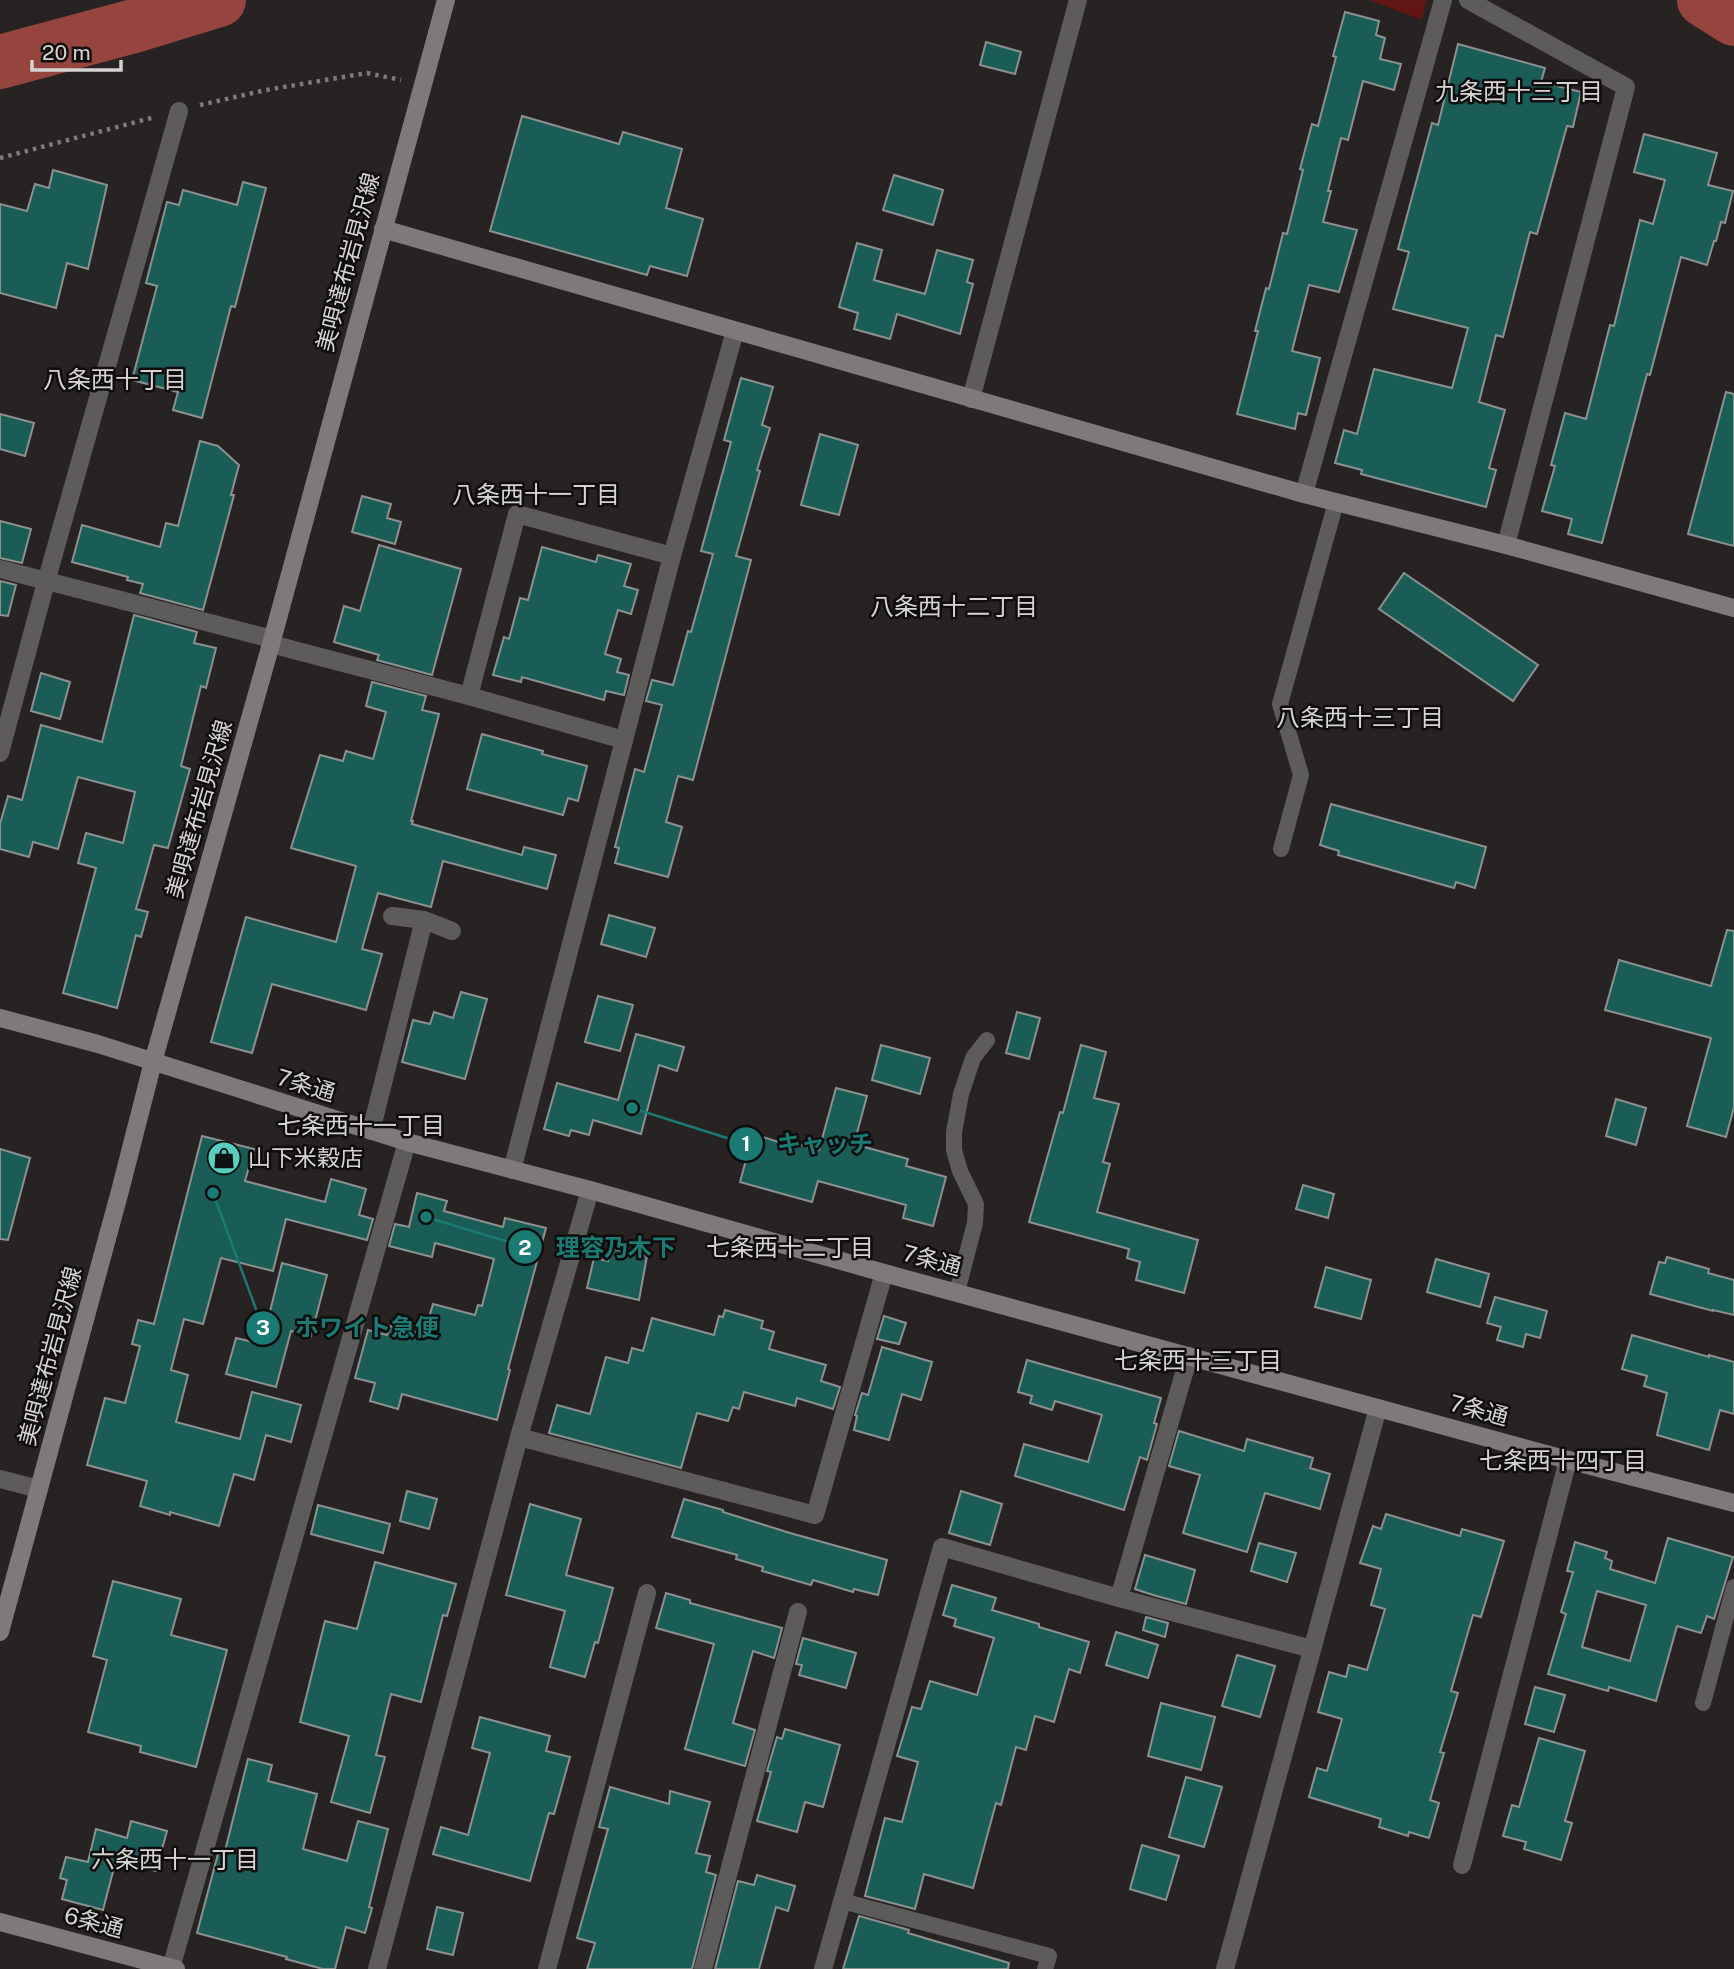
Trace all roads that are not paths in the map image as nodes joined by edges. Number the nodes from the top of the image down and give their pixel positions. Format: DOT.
graph roads {
  1 [pos="1078,0"];
  2 [pos="1443,0"];
  3 [pos="1468,0"];
  4 [pos="445,4"];
  5 [pos="178,111"];
  6 [pos="383,229"];
  7 [pos="735,331"];
  8 [pos="971,398"];
  9 [pos="1304,494"];
  10 [pos="1336,502"];
  11 [pos="1506,545"];
  12 [pos="672,556"];
  13 [pos="0,569"];
  14 [pos="46,582"];
  15 [pos="1734,608"];
  16 [pos="271,641"];
  17 [pos="469,696"];
  18 [pos="624,740"];
  19 [pos="0,753"];
  20 [pos="1281,849"];
  21 [pos="392,916"];
  22 [pos="424,920"];
  23 [pos="452,931"];
  24 [pos="0,1018"];
  25 [pos="987,1040"];
  26 [pos="153,1062"];
  27 [pos="371,1131"];
  28 [pos="407,1142"];
  29 [pos="512,1170"];
  30 [pos="590,1190"];
  31 [pos="884,1273"];
  32 [pos="957,1292"];
  33 [pos="1189,1356"];
  34 [pos="1378,1408"];
  35 [pos="519,1437"];
  36 [pos="1568,1460"];
  37 [pos="0,1479"];
  38 [pos="39,1489"];
  39 [pos="1734,1503"];
  40 [pos="1734,1587"];
  41 [pos="647,1593"];
  42 [pos="1119,1598"];
  43 [pos="798,1612"];
  44 [pos="0,1632"];
  45 [pos="1312,1648"];
  46 [pos="1703,1703"];
  47 [pos="1462,1865"];
  48 [pos="842,1901"];
  49 [pos="0,1922"];
  50 [pos="173,1968"];
  51 [pos="377,1969"];
  52 [pos="547,1969"];
  53 [pos="703,1969"];
  54 [pos="822,1969"];
  55 [pos="1045,1969"];
  56 [pos="1225,1969"];
  1 -- 8 [label="street"];
  2 -- 9 [label="street"];
  3 -- 11 [label="street"];
  4 -- 6 [label="street, 美唄達布岩見沢線"];
  5 -- 14 [label="street"];
  6 -- 7 [label="street"];
  6 -- 16 [label="street, 美唄達布岩見沢線"];
  7 -- 8 [label="street"];
  7 -- 12 [label="street"];
  8 -- 9 [label="street"];
  9 -- 10 [label="street"];
  10 -- 11 [label="street"];
  10 -- 20 [label="lane"];
  11 -- 15 [label="street"];
  12 -- 17 [label="street"];
  12 -- 18 [label="street"];
  13 -- 14 [label="street"];
  14 -- 16 [label="street"];
  14 -- 19 [label="street"];
  16 -- 17 [label="street"];
  16 -- 26 [label="street, 美唄達布岩見沢線"];
  17 -- 18 [label="street"];
  18 -- 29 [label="street"];
  21 -- 22 [label="street"];
  22 -- 23 [label="street"];
  22 -- 27 [label="street"];
  24 -- 26 [label="street, 7条通"];
  25 -- 32 [label="lane"];
  26 -- 27 [label="street, 7条通"];
  26 -- 38 [label="street, 美唄達布岩見沢線"];
  27 -- 28 [label="street, 7条通"];
  28 -- 29 [label="street, 7条通"];
  28 -- 50 [label="street"];
  29 -- 30 [label="street, 7条通"];
  30 -- 31 [label="street, 7条通"];
  30 -- 35 [label="street"];
  31 -- 32 [label="street, 7条通"];
  31 -- 35 [label="street"];
  32 -- 33 [label="street, 7条通"];
  33 -- 34 [label="street, 7条通"];
  33 -- 42 [label="street"];
  34 -- 36 [label="street, 7条通"];
  34 -- 45 [label="street"];
  35 -- 51 [label="street"];
  36 -- 39 [label="street, 7条通"];
  36 -- 47 [label="street"];
  37 -- 38 [label="street"];
  38 -- 44 [label="street, 美唄達布岩見沢線"];
  40 -- 46 [label="lane"];
  41 -- 52 [label="street"];
  42 -- 45 [label="street"];
  42 -- 48 [label="street"];
  43 -- 53 [label="street"];
  45 -- 56 [label="street"];
  48 -- 54 [label="street"];
  48 -- 55 [label="lane"];
  49 -- 50 [label="street, 6条通"];
}
